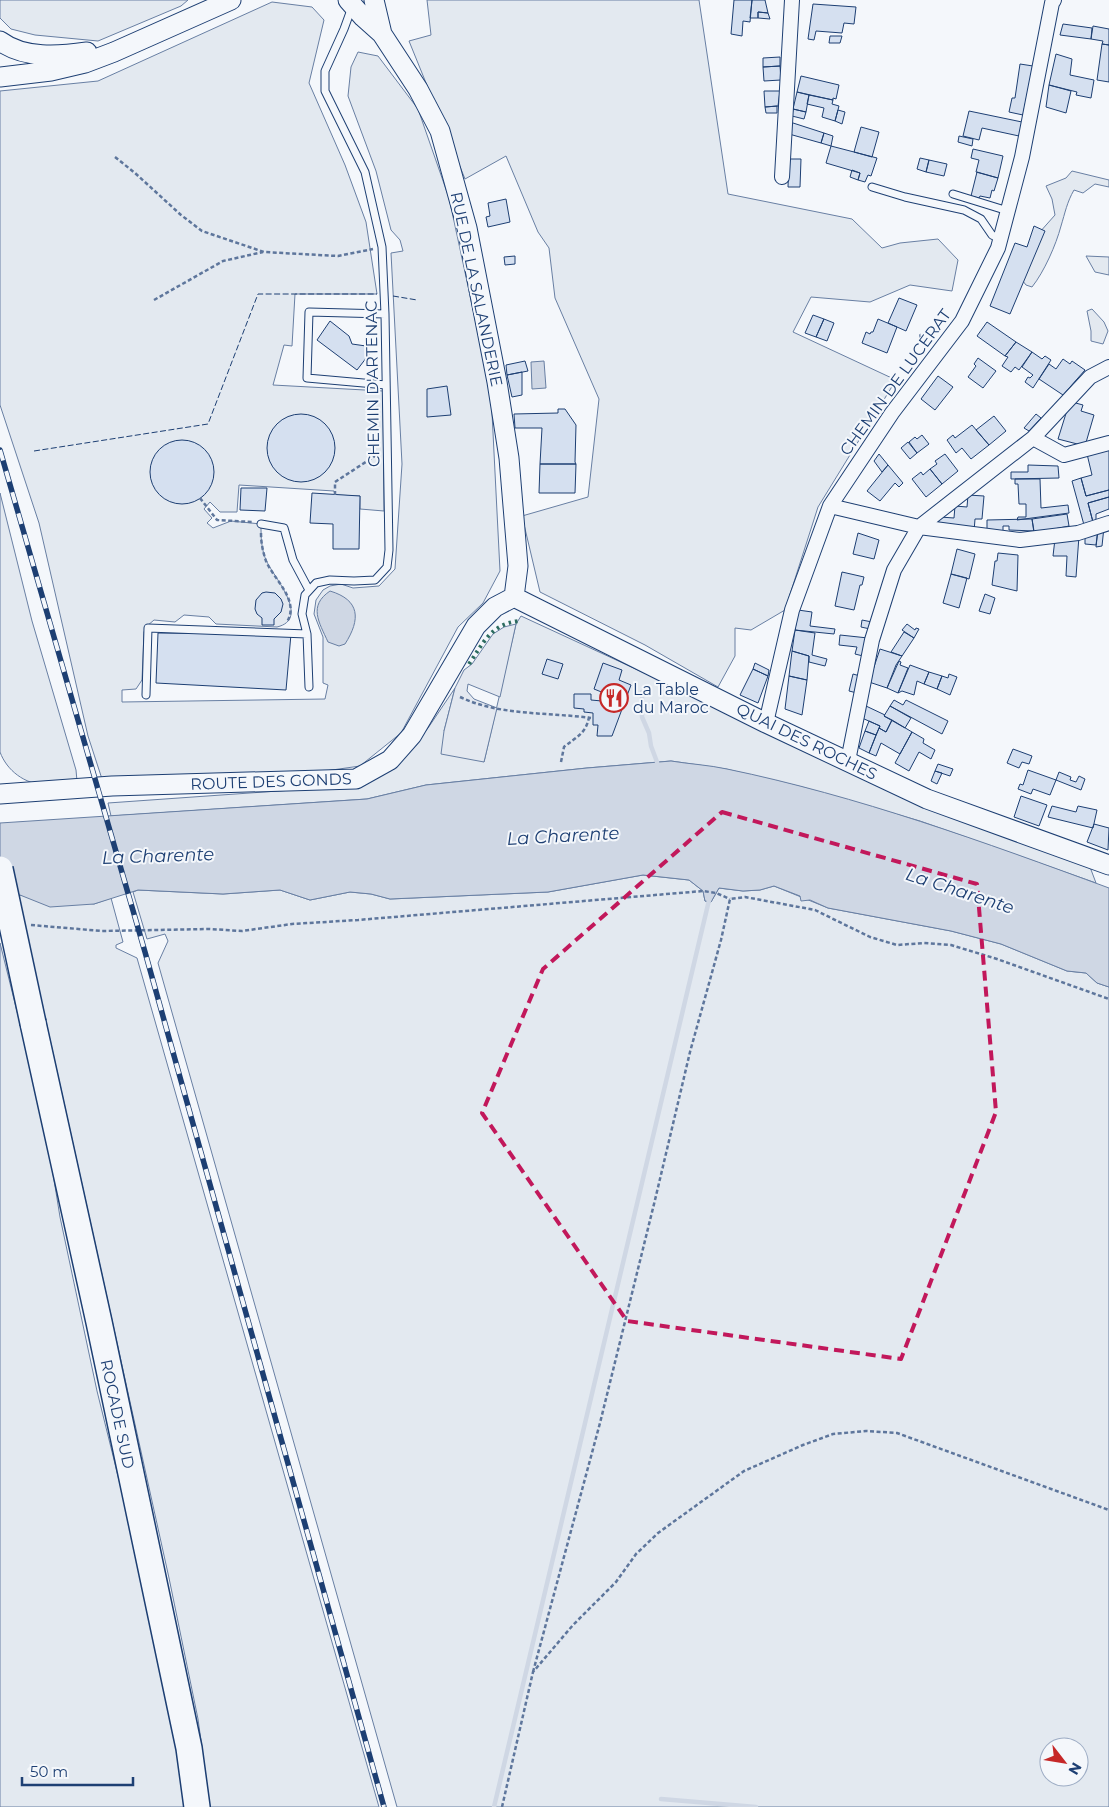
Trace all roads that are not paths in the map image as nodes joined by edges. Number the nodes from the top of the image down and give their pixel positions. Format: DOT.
graph roads {
  1 [pos="231,0"];
  2 [pos="792,0"];
  3 [pos="1054,0"];
  4 [pos="362,6"];
  5 [pos="344,30"];
  6 [pos="142,40"];
  7 [pos="0,41"];
  8 [pos="0,77"];
  9 [pos="782,177"];
  10 [pos="872,187"];
  11 [pos="953,194"];
  12 [pos="1008,211"];
  13 [pos="1000,239"];
  14 [pos="385,314"];
  15 [pos="1109,368"];
  16 [pos="386,385"];
  17 [pos="1033,438"];
  18 [pos="1109,443"];
  19 [pos="830,506"];
  20 [pos="1109,523"];
  21 [pos="260,524"];
  22 [pos="919,527"];
  23 [pos="309,590"];
  24 [pos="514,597"];
  25 [pos="307,634"];
  26 [pos="309,687"];
  27 [pos="146,695"];
  28 [pos="766,723"];
  29 [pos="848,762"];
  30 [pos="0,787"];
  31 [pos="48,791"];
  32 [pos="0,794"];
  33 [pos="1109,865"];
  34 [pos="0,869"];
  35 [pos="197,1807"];
  1 -- 6 [label="street"];
  2 -- 9 [label="street"];
  3 -- 12 [label="street, CHEMIN DE LUCÉRAT"];
  4 -- 5 [label="lane, CHEMIN D'ARTENAC"];
  4 -- 5 [label="lane"];
  4 -- 24 [label="street, RUE DE LA SALANDERIE"];
  5 -- 14 [label="lane, CHEMIN D'ARTENAC"];
  6 -- 7 [label="street"];
  6 -- 8 [label="street"];
  10 -- 13 [label="lane"];
  11 -- 12 [label="lane"];
  12 -- 13 [label="street, CHEMIN DE LUCÉRAT"];
  13 -- 19 [label="street, CHEMIN DE LUCÉRAT"];
  14 -- 16 [label="lane, CHEMIN D'ARTENAC"];
  14 -- 16 [label="lane"];
  15 -- 17 [label="street"];
  16 -- 23 [label="lane, CHEMIN D'ARTENAC"];
  17 -- 18 [label="street"];
  17 -- 22 [label="street"];
  19 -- 22 [label="street"];
  19 -- 28 [label="street, CHEMIN DE LUCÉRAT"];
  20 -- 22 [label="street"];
  21 -- 23 [label="lane"];
  22 -- 29 [label="street"];
  23 -- 25 [label="lane"];
  24 -- 28 [label="street, QUAI DES ROCHES"];
  24 -- 31 [label="street, ROUTE DES GONDS"];
  25 -- 26 [label="lane"];
  25 -- 27 [label="lane"];
  28 -- 29 [label="street, QUAI DES ROCHES"];
  29 -- 33 [label="street, QUAI DES ROCHES"];
  30 -- 31 [label="lane"];
  31 -- 32 [label="street, ROUTE DES GONDS"];
  34 -- 35 [label="highway, ROCADE SUD, bridge"];
}
